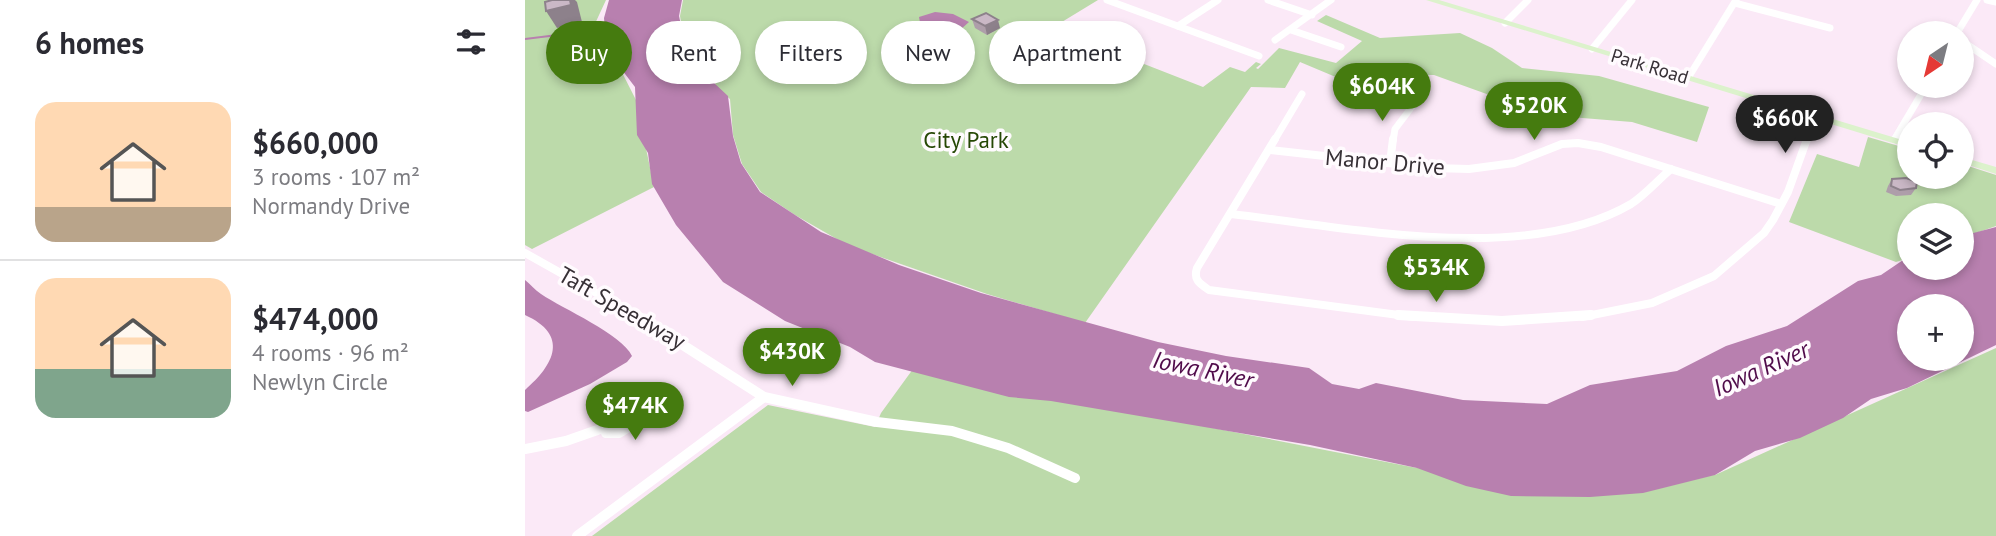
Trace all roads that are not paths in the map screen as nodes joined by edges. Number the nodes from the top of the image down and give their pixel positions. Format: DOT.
graph roads {
  1 [pos="1218,0"];
  2 [pos="1268,0"];
  3 [pos="1331,0"];
  4 [pos="1430,0"];
  5 [pos="1528,0"];
  6 [pos="1632,0"];
  7 [pos="1977,0"];
  8 [pos="1987,0"];
  9 [pos="1108,1"];
  10 [pos="1735,1"];
  11 [pos="1996,2"];
  12 [pos="1312,15"];
  13 [pos="1964,21"];
  14 [pos="1505,23"];
  15 [pos="1178,26"];
  16 [pos="1830,28"];
  17 [pos="1291,30"];
  18 [pos="1275,40"];
  19 [pos="1341,47"];
  20 [pos="1592,49"];
  21 [pos="1974,49"];
  22 [pos="1259,56"];
  23 [pos="1996,64"];
  24 [pos="1688,78"];
  25 [pos="1302,94"];
  26 [pos="1919,98"];
  27 [pos="1417,100"];
  28 [pos="1816,116"];
  29 [pos="1894,140"];
  30 [pos="1897,141"];
  31 [pos="1270,150"];
  32 [pos="1390,163"];
  33 [pos="1974,164"];
  34 [pos="1671,169"];
  35 [pos="1996,171"];
  36 [pos="1781,204"];
  37 [pos="1231,214"];
  38 [pos="525,253"];
  39 [pos="764,397"];
  40 [pos="603,428"];
  41 [pos="525,449"];
  42 [pos="1075,478"];
  43 [pos="577,536"];
  1 -- 15 [label="street"];
  2 -- 12 [label="street"];
  3 -- 12 [label="street"];
  4 -- 14 [label="street, Park Road"];
  5 -- 14 [label="street"];
  6 -- 20 [label="street"];
  7 -- 13 [label="street"];
  8 -- 11 [label="street"];
  9 -- 15 [label="street"];
  10 -- 16 [label="street"];
  10 -- 24 [label="street"];
  12 -- 17 [label="street"];
  14 -- 20 [label="street, Park Road"];
  15 -- 22 [label="street"];
  17 -- 18 [label="street"];
  17 -- 19 [label="street"];
  20 -- 24 [label="street, Park Road"];
  21 -- 23 [label="street"];
  24 -- 28 [label="street, Park Road"];
  25 -- 31 [label="street"];
  26 -- 29 [label="street"];
  27 -- 32 [label="street"];
  28 -- 29 [label="street, Park Road"];
  28 -- 36 [label="street"];
  29 -- 30 [label="street, Park Road"];
  31 -- 32 [label="street, Manor Drive"];
  31 -- 37 [label="street"];
  32 -- 34 [label="street, Manor Drive"];
  33 -- 35 [label="street"];
  34 -- 36 [label="street, Manor Drive"];
  34 -- 37 [label="street"];
  36 -- 37 [label="street"];
  38 -- 39 [label="street, Taft Speedway"];
  39 -- 42 [label="street, Taft Speedway"];
  39 -- 43 [label="street"];
  40 -- 41 [label="street"];
}
